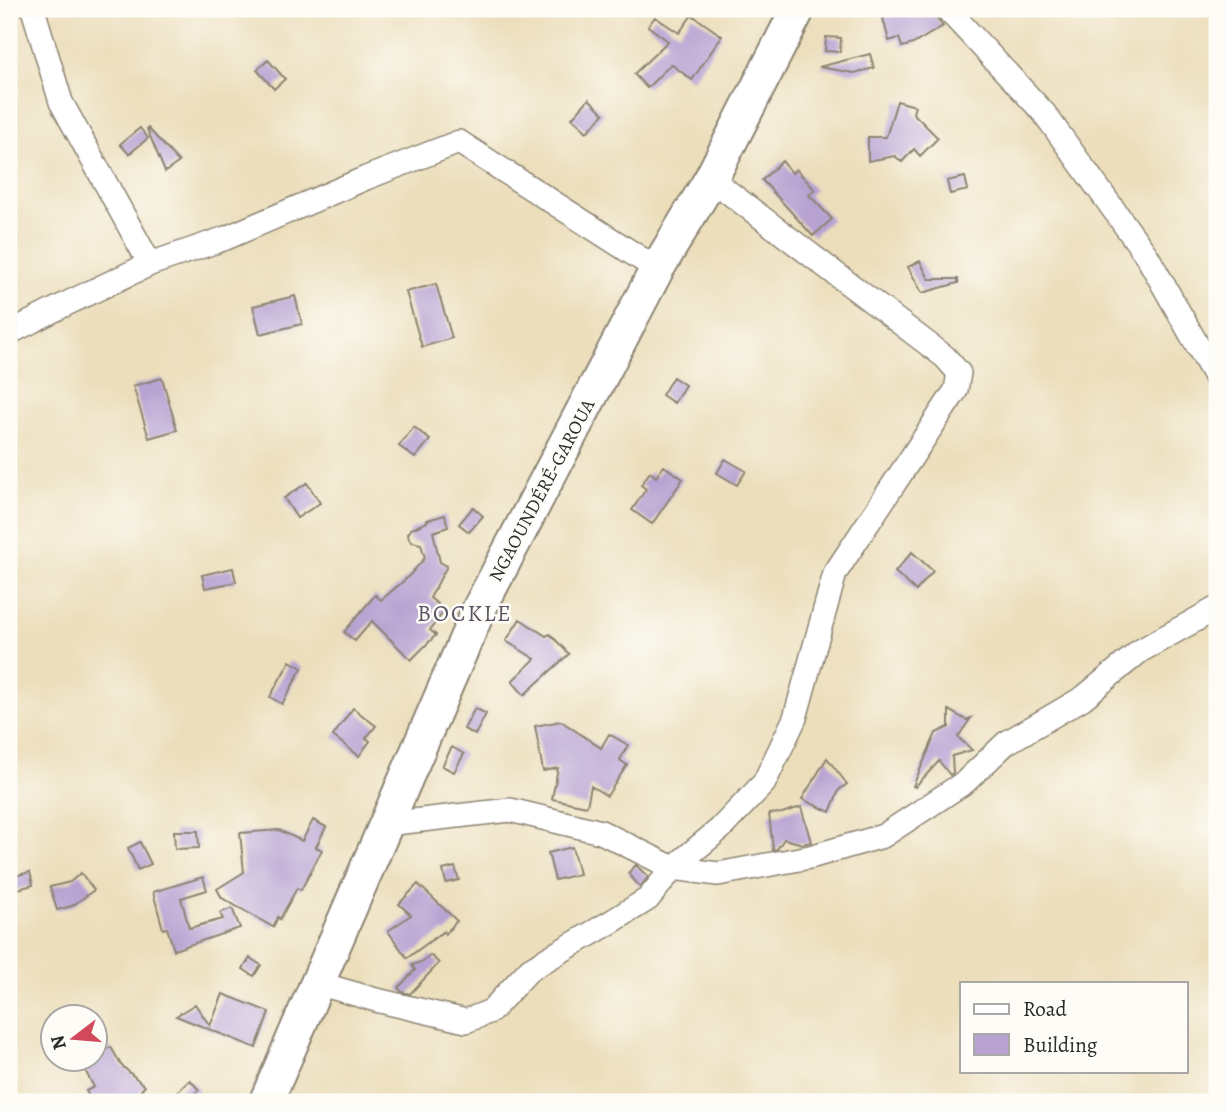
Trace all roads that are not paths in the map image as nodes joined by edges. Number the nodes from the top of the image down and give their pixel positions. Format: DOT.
graph roads {
  1 [pos="33,9"];
  2 [pos="798,9"];
  3 [pos="947,9"];
  4 [pos="711,179"];
  5 [pos="150,264"];
  6 [pos="657,269"];
  7 [pos="9,334"];
  8 [pos="1217,380"];
  9 [pos="1217,608"];
  10 [pos="386,824"];
  11 [pos="673,868"];
  12 [pos="317,983"];
  13 [pos="266,1102"];
  1 -- 5 [label="street"];
  2 -- 4 [label="highway, NGAOUNDÉRÉ-GAROUA"];
  3 -- 8 [label="street"];
  4 -- 6 [label="highway, NGAOUNDÉRÉ-GAROUA"];
  4 -- 11 [label="street"];
  5 -- 6 [label="street"];
  5 -- 7 [label="street"];
  6 -- 10 [label="highway, NGAOUNDÉRÉ-GAROUA"];
  9 -- 11 [label="street"];
  10 -- 11 [label="street"];
  10 -- 12 [label="highway, NGAOUNDÉRÉ-GAROUA"];
  11 -- 12 [label="street"];
  12 -- 13 [label="highway, NGAOUNDÉRÉ-GAROUA"];
}
